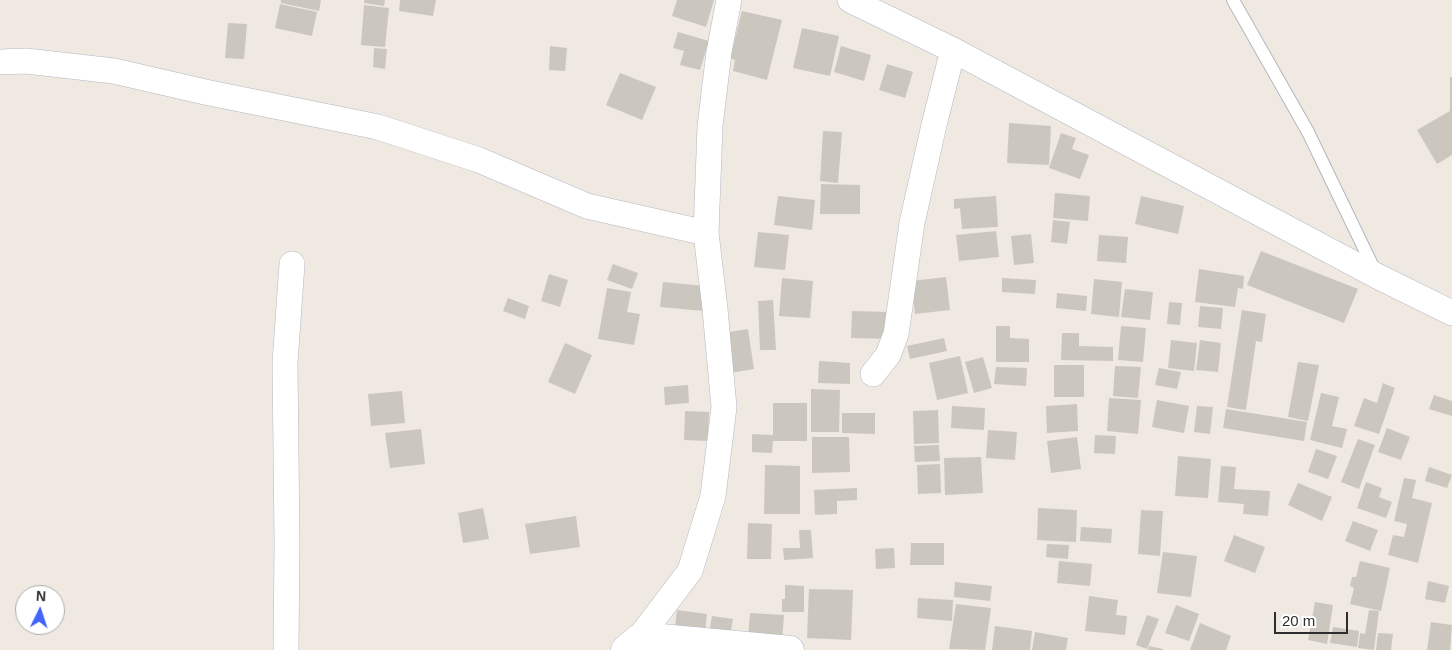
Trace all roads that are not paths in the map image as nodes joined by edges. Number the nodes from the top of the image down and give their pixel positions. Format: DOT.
graph roads {
  1 [pos="729,0"];
  2 [pos="850,0"];
  3 [pos="1233,0"];
  4 [pos="953,50"];
  5 [pos="0,62"];
  6 [pos="706,233"];
  7 [pos="292,264"];
  8 [pos="1377,276"];
  9 [pos="1452,313"];
  10 [pos="873,374"];
  11 [pos="632,644"];
  12 [pos="286,650"];
  13 [pos="790,650"];
  1 -- 6 [label="street"];
  2 -- 4 [label="street"];
  3 -- 8 [label="lane"];
  4 -- 8 [label="street"];
  4 -- 10 [label="street"];
  5 -- 6 [label="street"];
  6 -- 11 [label="street"];
  7 -- 12 [label="street"];
  8 -- 9 [label="street"];
  11 -- 13 [label="street"];
}
